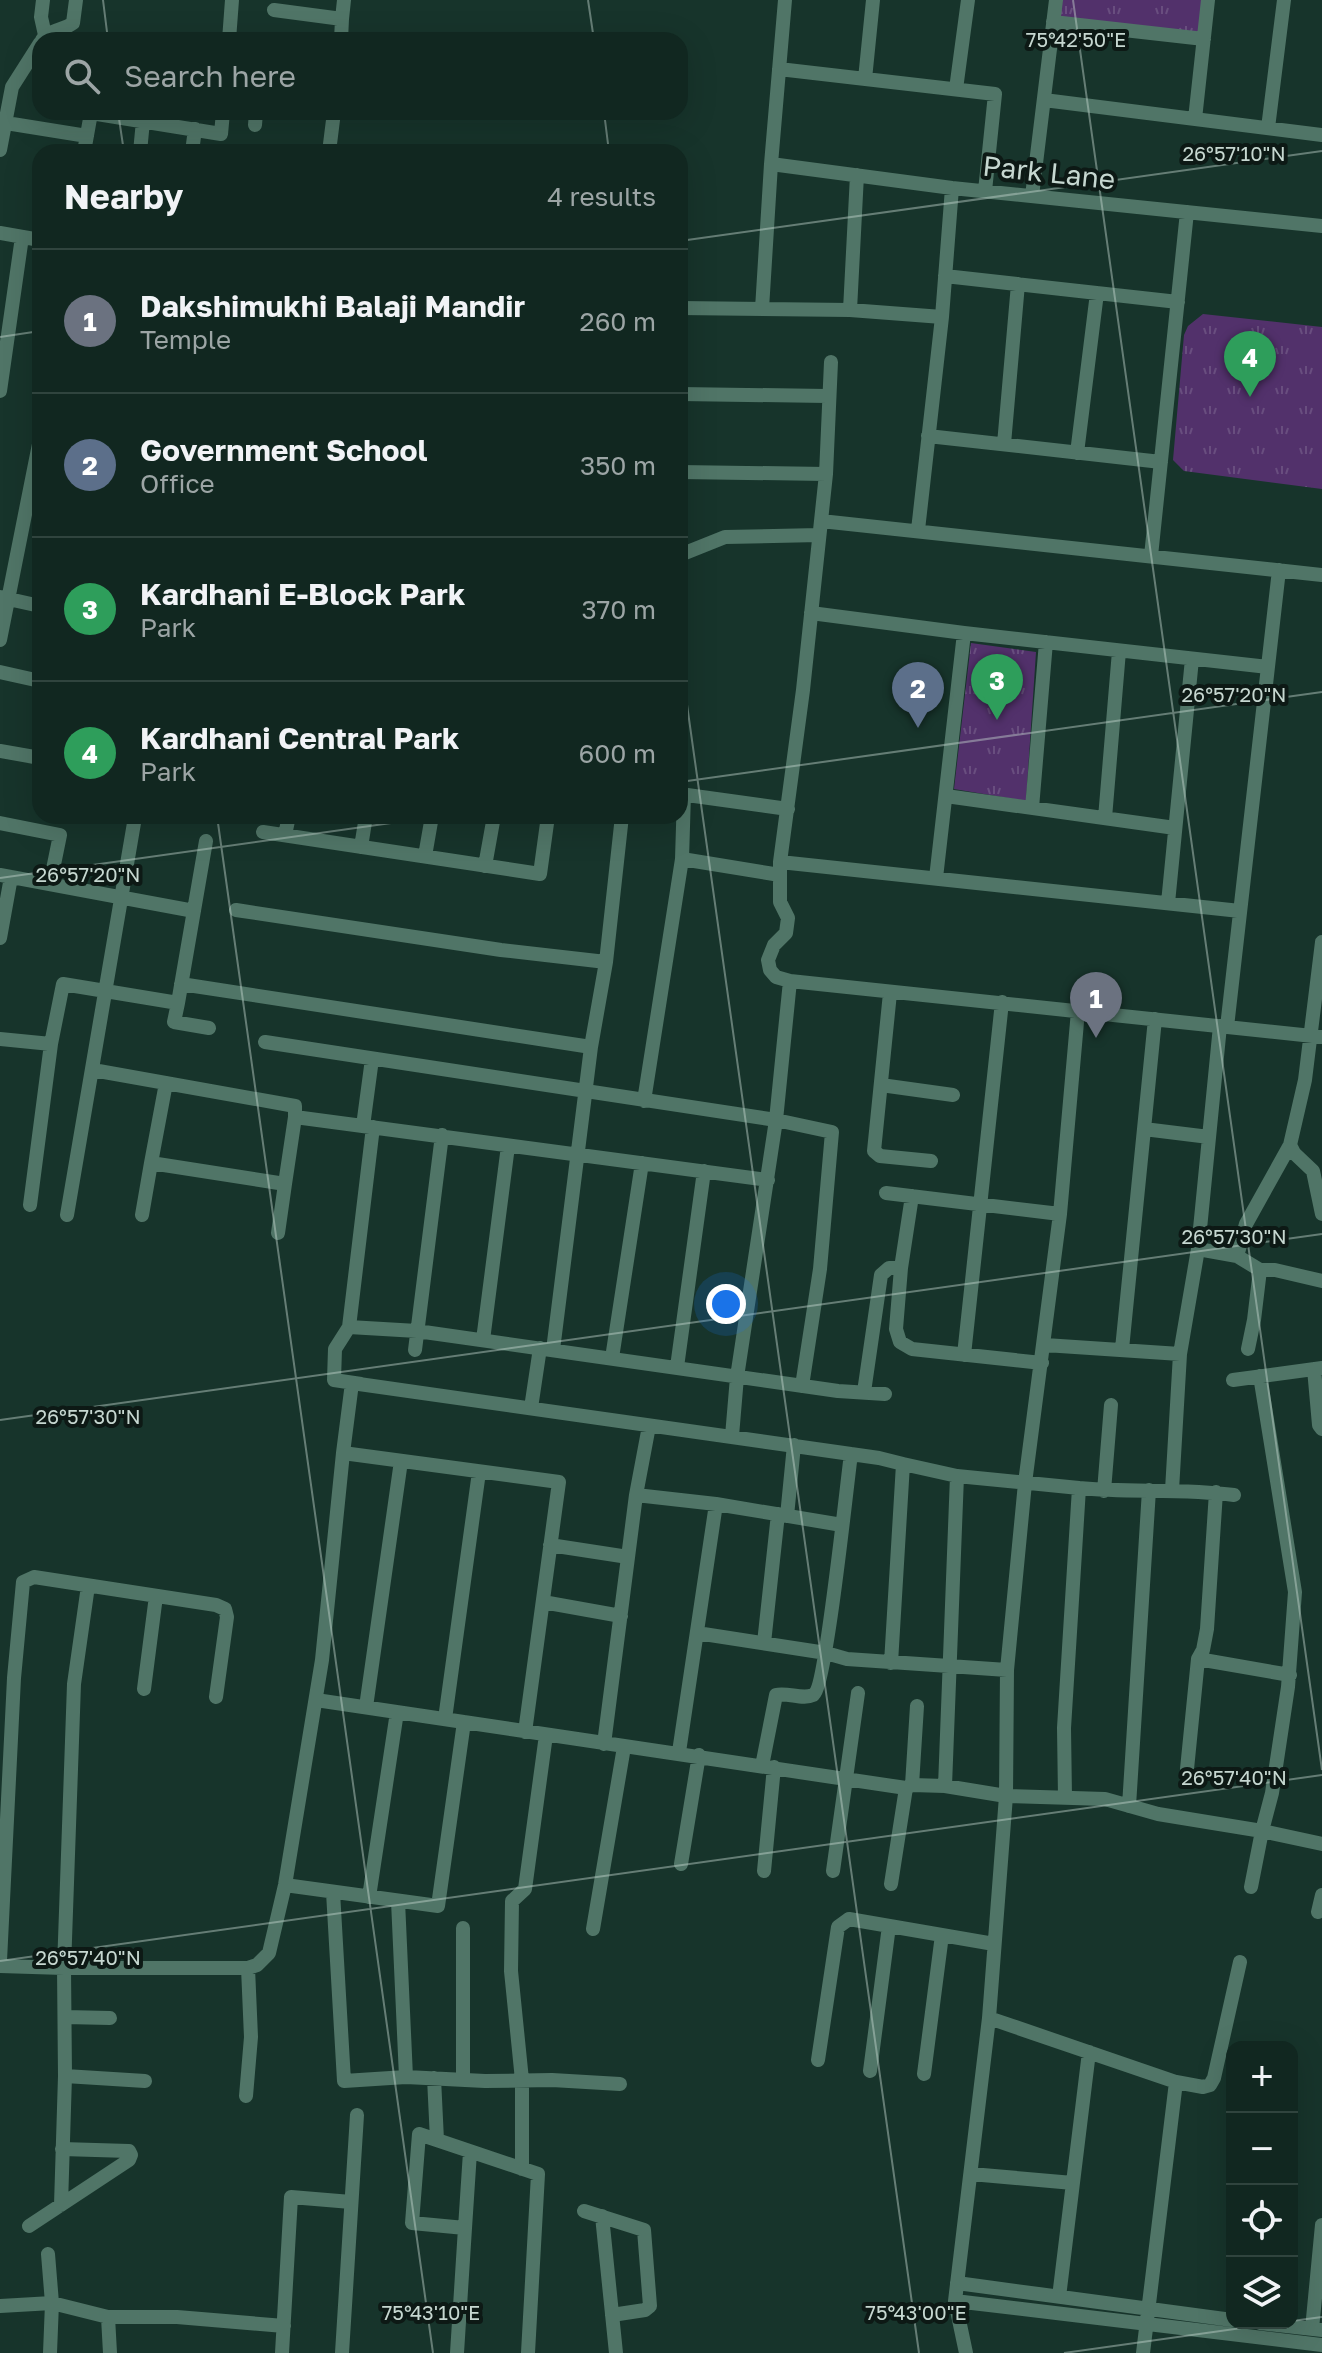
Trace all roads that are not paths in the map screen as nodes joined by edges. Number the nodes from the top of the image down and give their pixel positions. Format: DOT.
graph roads {
  1 [pos="43,0"];
  2 [pos="76,0"];
  3 [pos="232,0"];
  4 [pos="344,0"];
  5 [pos="785,0"];
  6 [pos="872,0"];
  7 [pos="968,0"];
  8 [pos="1056,0"];
  9 [pos="1208,0"];
  10 [pos="1284,0"];
  11 [pos="274,10"];
  12 [pos="342,19"];
  13 [pos="1053,22"];
  14 [pos="42,32"];
  15 [pos="59,32"];
  16 [pos="230,32"];
  17 [pos="341,32"];
  18 [pos="1204,39"];
  19 [pos="32,56"];
  20 [pos="779,69"];
  21 [pos="865,79"];
  22 [pos="956,89"];
  23 [pos="1044,100"];
  24 [pos="1195,119"];
  25 [pos="90,120"];
  26 [pos="136,120"];
  27 [pos="222,120"];
  28 [pos="333,120"];
  29 [pos="143,121"];
  30 [pos="6,123"];
  31 [pos="1268,128"];
  32 [pos="195,129"];
  33 [pos="1322,135"];
  34 [pos="87,136"];
  35 [pos="86,144"];
  36 [pos="141,144"];
  37 [pos="193,144"];
  38 [pos="330,144"];
  39 [pos="0,150"];
  40 [pos="771,164"];
  41 [pos="857,175"];
  42 [pos="952,188"];
  43 [pos="985,191"];
  44 [pos="1032,196"];
  45 [pos="1187,212"];
  46 [pos="1322,226"];
  47 [pos="0,233"];
  48 [pos="22,237"];
  49 [pos="32,239"];
  50 [pos="945,276"];
  51 [pos="1018,284"];
  52 [pos="1097,293"];
  53 [pos="1178,302"];
  54 [pos="688,308"];
  55 [pos="762,309"];
  56 [pos="850,310"];
  57 [pos="942,317"];
  58 [pos="831,362"];
  59 [pos="0,391"];
  60 [pos="688,394"];
  61 [pos="827,396"];
  62 [pos="928,436"];
  63 [pos="1004,444"];
  64 [pos="1077,453"];
  65 [pos="1161,462"];
  66 [pos="688,472"];
  67 [pos="32,474"];
  68 [pos="826,474"];
  69 [pos="820,528"];
  70 [pos="918,530"];
  71 [pos="688,552"];
  72 [pos="1151,556"];
  73 [pos="1279,570"];
  74 [pos="1322,575"];
  75 [pos="4,598"];
  76 [pos="32,604"];
  77 [pos="811,613"];
  78 [pos="964,633"];
  79 [pos="0,640"];
  80 [pos="1046,642"];
  81 [pos="1119,651"];
  82 [pos="1192,659"];
  83 [pos="1268,667"];
  84 [pos="0,672"];
  85 [pos="32,679"];
  86 [pos="0,751"];
  87 [pos="32,757"];
  88 [pos="688,795"];
  89 [pos="946,796"];
  90 [pos="1032,808"];
  91 [pos="788,809"];
  92 [pos="1105,818"];
  93 [pos="0,823"];
  94 [pos="134,824"];
  95 [pos="287,824"];
  96 [pos="365,824"];
  97 [pos="431,824"];
  98 [pos="493,824"];
  99 [pos="547,824"];
  100 [pos="621,824"];
  101 [pos="682,824"];
  102 [pos="1175,828"];
  103 [pos="263,832"];
  104 [pos="285,835"];
  105 [pos="206,841"];
  106 [pos="361,847"];
  107 [pos="425,856"];
  108 [pos="682,859"];
  109 [pos="485,866"];
  110 [pos="780,868"];
  111 [pos="6,876"];
  112 [pos="936,878"];
  113 [pos="50,884"];
  114 [pos="121,897"];
  115 [pos="1168,903"];
  116 [pos="236,910"];
  117 [pos="194,911"];
  118 [pos="1240,911"];
  119 [pos="0,938"];
  120 [pos="1322,942"];
  121 [pos="606,962"];
  122 [pos="790,981"];
  123 [pos="181,984"];
  124 [pos="106,991"];
  125 [pos="890,993"];
  126 [pos="1002,1002"];
  127 [pos="178,1003"];
  128 [pos="1078,1011"];
  129 [pos="1155,1019"];
  130 [pos="1223,1026"];
  131 [pos="209,1028"];
  132 [pos="1316,1036"];
  133 [pos="0,1039"];
  134 [pos="265,1042"];
  135 [pos="51,1044"];
  136 [pos="591,1047"];
  137 [pos="372,1059"];
  138 [pos="93,1070"];
  139 [pos="166,1083"];
  140 [pos="881,1085"];
  141 [pos="586,1092"];
  142 [pos="953,1095"];
  143 [pos="644,1101"];
  144 [pos="295,1117"];
  145 [pos="776,1120"];
  146 [pos="368,1126"];
  147 [pos="1144,1129"];
  148 [pos="442,1135"];
  149 [pos="1209,1137"];
  150 [pos="1290,1145"];
  151 [pos="508,1146"];
  152 [pos="578,1154"];
  153 [pos="931,1161"];
  154 [pos="151,1163"];
  155 [pos="642,1163"];
  156 [pos="704,1171"];
  157 [pos="768,1180"];
  158 [pos="285,1184"];
  159 [pos="886,1193"];
  160 [pos="912,1196"];
  161 [pos="979,1204"];
  162 [pos="30,1205"];
  163 [pos="1060,1214"];
  164 [pos="1322,1214"];
  165 [pos="67,1215"];
  166 [pos="142,1215"];
  167 [pos="278,1233"];
  168 [pos="1198,1249"];
  169 [pos="1237,1256"];
  170 [pos="901,1268"];
  171 [pos="1260,1270"];
  172 [pos="1322,1281"];
  173 [pos="349,1327"];
  174 [pos="417,1331"];
  175 [pos="483,1340"];
  176 [pos="1045,1345"];
  177 [pos="547,1349"];
  178 [pos="1122,1349"];
  179 [pos="1248,1349"];
  180 [pos="415,1350"];
  181 [pos="1180,1354"];
  182 [pos="964,1355"];
  183 [pos="612,1358"];
  184 [pos="1042,1363"];
  185 [pos="677,1367"];
  186 [pos="1318,1369"];
  187 [pos="1260,1376"];
  188 [pos="737,1377"];
  189 [pos="1233,1380"];
  190 [pos="361,1384"];
  191 [pos="802,1386"];
  192 [pos="864,1392"];
  193 [pos="885,1394"];
  194 [pos="1111,1405"];
  195 [pos="531,1408"];
  196 [pos="649,1426"];
  197 [pos="1322,1429"];
  198 [pos="732,1436"];
  199 [pos="794,1445"];
  200 [pos="343,1453"];
  201 [pos="851,1454"];
  202 [pos="401,1461"];
  203 [pos="903,1464"];
  204 [pos="479,1472"];
  205 [pos="957,1476"];
  206 [pos="1025,1483"];
  207 [pos="1079,1488"];
  208 [pos="1149,1490"];
  209 [pos="1172,1490"];
  210 [pos="1104,1491"];
  211 [pos="1216,1492"];
  212 [pos="636,1495"];
  213 [pos="1234,1495"];
  214 [pos="716,1504"];
  215 [pos="782,1515"];
  216 [pos="842,1525"];
  217 [pos="550,1545"];
  218 [pos="628,1557"];
  219 [pos="88,1586"];
  220 [pos="156,1596"];
  221 [pos="543,1602"];
  222 [pos="621,1616"];
  223 [pos="697,1633"];
  224 [pos="764,1643"];
  225 [pos="826,1653"];
  226 [pos="1198,1659"];
  227 [pos="891,1663"];
  228 [pos="949,1667"];
  229 [pos="1007,1670"];
  230 [pos="1290,1675"];
  231 [pos="144,1689"];
  232 [pos="858,1693"];
  233 [pos="216,1697"];
  234 [pos="316,1700"];
  235 [pos="917,1706"];
  236 [pos="366,1707"];
  237 [pos="397,1712"];
  238 [pos="445,1719"];
  239 [pos="464,1722"];
  240 [pos="525,1732"];
  241 [pos="546,1735"];
  242 [pos="604,1744"];
  243 [pos="624,1747"];
  244 [pos="679,1752"];
  245 [pos="699,1755"];
  246 [pos="768,1766"];
  247 [pos="1187,1769"];
  248 [pos="847,1779"];
  249 [pos="945,1786"];
  250 [pos="909,1787"];
  251 [pos="1006,1796"];
  252 [pos="1065,1797"];
  253 [pos="1129,1806"];
  254 [pos="1262,1831"];
  255 [pos="1322,1844"];
  256 [pos="681,1864"];
  257 [pos="764,1871"];
  258 [pos="833,1871"];
  259 [pos="891,1884"];
  260 [pos="285,1885"];
  261 [pos="1251,1887"];
  262 [pos="333,1892"];
  263 [pos="1322,1895"];
  264 [pos="369,1897"];
  265 [pos="398,1901"];
  266 [pos="1318,1912"];
  267 [pos="889,1926"];
  268 [pos="463,1928"];
  269 [pos="593,1929"];
  270 [pos="942,1935"];
  271 [pos="994,1944"];
  272 [pos="1240,1962"];
  273 [pos="0,1963"];
  274 [pos="64,1968"];
  275 [pos="248,1968"];
  276 [pos="65,2017"];
  277 [pos="110,2018"];
  278 [pos="989,2018"];
  279 [pos="1089,2052"];
  280 [pos="818,2060"];
  281 [pos="870,2071"];
  282 [pos="924,2074"];
  283 [pos="65,2076"];
  284 [pos="406,2077"];
  285 [pos="434,2078"];
  286 [pos="463,2080"];
  287 [pos="522,2080"];
  288 [pos="145,2081"];
  289 [pos="1176,2082"];
  290 [pos="620,2084"];
  291 [pos="246,2096"];
  292 [pos="357,2115"];
  293 [pos="437,2140"];
  294 [pos="62,2149"];
  295 [pos="470,2152"];
  296 [pos="522,2169"];
  297 [pos="971,2174"];
  298 [pos="1073,2183"];
  299 [pos="351,2202"];
  300 [pos="61,2205"];
  301 [pos="584,2211"];
  302 [pos="602,2216"];
  303 [pos="1322,2225"];
  304 [pos="29,2226"];
  305 [pos="465,2228"];
  306 [pos="48,2254"];
  307 [pos="957,2283"];
  308 [pos="1059,2297"];
  309 [pos="955,2301"];
  310 [pos="52,2303"];
  311 [pos="0,2306"];
  312 [pos="1149,2309"];
  313 [pos="1226,2314"];
  314 [pos="612,2315"];
  315 [pos="108,2317"];
  316 [pos="1146,2325"];
  317 [pos="284,2326"];
  318 [pos="1317,2330"];
  319 [pos="1266,2339"];
  320 [pos="1322,2345"];
  321 [pos="50,2353"];
  322 [pos="110,2353"];
  323 [pos="282,2353"];
  324 [pos="342,2353"];
  325 [pos="457,2353"];
  326 [pos="528,2353"];
  327 [pos="616,2353"];
  328 [pos="966,2353"];
  329 [pos="1143,2353"];
  1 -- 14 [label="street"];
  2 -- 15 [label="street"];
  3 -- 16 [label="street"];
  4 -- 12 [label="street"];
  5 -- 20 [label="street"];
  6 -- 21 [label="street"];
  7 -- 22 [label="street"];
  8 -- 13 [label="street"];
  9 -- 18 [label="street"];
  10 -- 31 [label="street"];
  11 -- 12 [label="street"];
  12 -- 17 [label="street"];
  13 -- 18 [label="street"];
  13 -- 23 [label="street"];
  18 -- 24 [label="street"];
  19 -- 30 [label="street"];
  20 -- 21 [label="street"];
  20 -- 40 [label="street"];
  21 -- 22 [label="street"];
  22 -- 43 [label="street"];
  23 -- 24 [label="street"];
  23 -- 44 [label="street"];
  24 -- 31 [label="street"];
  25 -- 34 [label="street"];
  26 -- 29 [label="street"];
  27 -- 32 [label="street"];
  28 -- 38 [label="street"];
  29 -- 32 [label="street"];
  29 -- 36 [label="street"];
  30 -- 34 [label="street"];
  30 -- 39 [label="street"];
  31 -- 33 [label="street"];
  32 -- 37 [label="street"];
  34 -- 35 [label="street"];
  40 -- 41 [label="street, Park Lane"];
  40 -- 55 [label="street"];
  41 -- 42 [label="street, Park Lane"];
  41 -- 56 [label="street"];
  42 -- 43 [label="street, Park Lane"];
  42 -- 50 [label="street"];
  43 -- 44 [label="street, Park Lane"];
  44 -- 45 [label="street, Park Lane"];
  45 -- 46 [label="street, Park Lane"];
  45 -- 53 [label="street"];
  47 -- 48 [label="street"];
  48 -- 49 [label="street"];
  48 -- 59 [label="street"];
  50 -- 51 [label="street"];
  50 -- 57 [label="street"];
  51 -- 52 [label="street"];
  51 -- 63 [label="street"];
  52 -- 53 [label="street"];
  52 -- 64 [label="street"];
  53 -- 65 [label="street"];
  54 -- 55 [label="street"];
  55 -- 56 [label="street"];
  56 -- 57 [label="street"];
  57 -- 62 [label="street"];
  58 -- 61 [label="street"];
  60 -- 61 [label="street"];
  61 -- 68 [label="street"];
  62 -- 63 [label="street"];
  62 -- 70 [label="street"];
  63 -- 64 [label="street"];
  64 -- 65 [label="street"];
  65 -- 72 [label="street"];
  66 -- 68 [label="street"];
  67 -- 75 [label="street"];
  68 -- 69 [label="street"];
  69 -- 70 [label="street"];
  69 -- 71 [label="street"];
  69 -- 77 [label="street"];
  70 -- 72 [label="street"];
  72 -- 73 [label="street"];
  73 -- 74 [label="street"];
  73 -- 83 [label="street"];
  75 -- 76 [label="street"];
  75 -- 79 [label="street"];
  77 -- 78 [label="street"];
  77 -- 91 [label="street"];
  78 -- 80 [label="street"];
  78 -- 89 [label="street"];
  80 -- 81 [label="street"];
  80 -- 90 [label="street"];
  81 -- 82 [label="street"];
  81 -- 92 [label="street"];
  82 -- 83 [label="street"];
  82 -- 102 [label="street"];
  83 -- 118 [label="street"];
  84 -- 85 [label="street"];
  86 -- 87 [label="street"];
  88 -- 91 [label="street"];
  89 -- 90 [label="street"];
  89 -- 112 [label="street"];
  90 -- 92 [label="street"];
  91 -- 110 [label="street"];
  92 -- 102 [label="street"];
  93 -- 113 [label="street"];
  94 -- 114 [label="street"];
  95 -- 104 [label="street"];
  96 -- 106 [label="street"];
  97 -- 107 [label="street"];
  98 -- 109 [label="street"];
  99 -- 109 [label="street"];
  100 -- 121 [label="street"];
  101 -- 108 [label="street"];
  102 -- 115 [label="street"];
  103 -- 104 [label="street"];
  104 -- 106 [label="street"];
  105 -- 117 [label="street"];
  106 -- 107 [label="street"];
  107 -- 109 [label="street"];
  108 -- 110 [label="street"];
  108 -- 143 [label="street"];
  110 -- 112 [label="street"];
  110 -- 122 [label="street"];
  111 -- 113 [label="street"];
  111 -- 119 [label="street"];
  112 -- 115 [label="street"];
  113 -- 114 [label="street"];
  114 -- 117 [label="street"];
  114 -- 124 [label="street"];
  115 -- 118 [label="street"];
  116 -- 121 [label="street"];
  117 -- 123 [label="street"];
  118 -- 130 [label="street"];
  120 -- 132 [label="street"];
  121 -- 136 [label="street"];
  122 -- 125 [label="street"];
  122 -- 145 [label="street"];
  123 -- 127 [label="street"];
  123 -- 136 [label="street"];
  124 -- 127 [label="street"];
  124 -- 135 [label="street"];
  124 -- 138 [label="street"];
  125 -- 126 [label="street"];
  125 -- 140 [label="street"];
  126 -- 128 [label="street"];
  126 -- 161 [label="street"];
  127 -- 131 [label="street"];
  128 -- 129 [label="street"];
  128 -- 163 [label="street"];
  129 -- 130 [label="street"];
  129 -- 147 [label="street"];
  130 -- 132 [label="street"];
  130 -- 149 [label="street"];
  132 -- 150 [label="street"];
  133 -- 135 [label="street"];
  134 -- 137 [label="street"];
  135 -- 162 [label="street"];
  136 -- 141 [label="street"];
  137 -- 141 [label="street"];
  137 -- 146 [label="street"];
  138 -- 139 [label="street"];
  138 -- 165 [label="street"];
  139 -- 144 [label="street"];
  139 -- 154 [label="street"];
  140 -- 142 [label="street"];
  140 -- 153 [label="street"];
  141 -- 143 [label="street"];
  141 -- 152 [label="street"];
  143 -- 145 [label="street"];
  144 -- 146 [label="street"];
  144 -- 158 [label="street"];
  145 -- 157 [label="street"];
  145 -- 191 [label="street"];
  146 -- 148 [label="street"];
  146 -- 173 [label="street"];
  147 -- 149 [label="street"];
  147 -- 178 [label="street"];
  148 -- 151 [label="street"];
  148 -- 174 [label="street"];
  149 -- 168 [label="street"];
  150 -- 164 [label="street"];
  150 -- 169 [label="street"];
  151 -- 152 [label="street"];
  151 -- 175 [label="street"];
  152 -- 155 [label="street"];
  152 -- 177 [label="street"];
  154 -- 158 [label="street"];
  154 -- 166 [label="street"];
  155 -- 156 [label="street"];
  155 -- 183 [label="street"];
  156 -- 157 [label="street"];
  156 -- 185 [label="street"];
  157 -- 188 [label="street"];
  158 -- 167 [label="street"];
  159 -- 160 [label="street"];
  160 -- 161 [label="street"];
  160 -- 170 [label="street"];
  161 -- 163 [label="street"];
  161 -- 182 [label="street"];
  163 -- 176 [label="street"];
  168 -- 169 [label="street"];
  168 -- 181 [label="street"];
  169 -- 171 [label="street"];
  170 -- 182 [label="street"];
  170 -- 192 [label="street"];
  171 -- 172 [label="street"];
  171 -- 179 [label="street"];
  173 -- 174 [label="street"];
  173 -- 190 [label="street"];
  174 -- 175 [label="street"];
  174 -- 180 [label="street"];
  175 -- 177 [label="street"];
  176 -- 178 [label="street"];
  176 -- 184 [label="street"];
  177 -- 183 [label="street"];
  177 -- 195 [label="street"];
  178 -- 181 [label="street"];
  181 -- 209 [label="street"];
  182 -- 184 [label="street"];
  183 -- 185 [label="street"];
  184 -- 206 [label="street"];
  185 -- 188 [label="street"];
  186 -- 187 [label="street"];
  186 -- 197 [label="street"];
  187 -- 189 [label="street"];
  187 -- 230 [label="street"];
  188 -- 191 [label="street"];
  188 -- 198 [label="street"];
  190 -- 195 [label="street"];
  190 -- 200 [label="street"];
  191 -- 192 [label="street"];
  192 -- 193 [label="street"];
  194 -- 210 [label="street"];
  195 -- 196 [label="street"];
  196 -- 198 [label="street"];
  196 -- 212 [label="street"];
  198 -- 199 [label="street"];
  199 -- 201 [label="street"];
  199 -- 215 [label="street"];
  200 -- 202 [label="street"];
  200 -- 234 [label="street"];
  201 -- 203 [label="street"];
  201 -- 216 [label="street"];
  202 -- 204 [label="street"];
  202 -- 236 [label="street"];
  203 -- 205 [label="street"];
  203 -- 227 [label="street"];
  204 -- 217 [label="street"];
  204 -- 238 [label="street"];
  205 -- 206 [label="street"];
  205 -- 228 [label="street"];
  206 -- 207 [label="street"];
  206 -- 229 [label="street"];
  207 -- 210 [label="street"];
  207 -- 252 [label="street"];
  208 -- 209 [label="street"];
  208 -- 210 [label="street"];
  208 -- 253 [label="street"];
  209 -- 211 [label="street"];
  211 -- 213 [label="street"];
  211 -- 226 [label="street"];
  212 -- 214 [label="street"];
  212 -- 218 [label="street"];
  214 -- 215 [label="street"];
  214 -- 223 [label="street"];
  215 -- 216 [label="street"];
  215 -- 224 [label="street"];
  216 -- 225 [label="street"];
  217 -- 218 [label="street"];
  217 -- 221 [label="street"];
  218 -- 222 [label="street"];
  219 -- 220 [label="street"];
  219 -- 273 [label="street"];
  219 -- 274 [label="street"];
  220 -- 231 [label="street"];
  220 -- 233 [label="street"];
  221 -- 222 [label="street"];
  221 -- 240 [label="street"];
  222 -- 242 [label="street"];
  223 -- 224 [label="street"];
  223 -- 244 [label="street"];
  224 -- 225 [label="street"];
  225 -- 227 [label="street"];
  225 -- 246 [label="street"];
  226 -- 230 [label="street"];
  226 -- 247 [label="street"];
  227 -- 228 [label="street"];
  228 -- 229 [label="street"];
  228 -- 249 [label="street"];
  229 -- 251 [label="street"];
  230 -- 254 [label="street"];
  232 -- 248 [label="street"];
  234 -- 236 [label="street"];
  234 -- 260 [label="street"];
  235 -- 250 [label="street"];
  236 -- 237 [label="street"];
  237 -- 238 [label="street"];
  237 -- 264 [label="street"];
  238 -- 239 [label="street"];
  239 -- 240 [label="street"];
  239 -- 265 [label="street"];
  240 -- 241 [label="street"];
  241 -- 242 [label="street"];
  241 -- 287 [label="street"];
  242 -- 243 [label="street"];
  243 -- 244 [label="street"];
  243 -- 269 [label="street"];
  244 -- 245 [label="street"];
  245 -- 246 [label="street"];
  245 -- 256 [label="street"];
  246 -- 248 [label="street"];
  246 -- 257 [label="street"];
  248 -- 250 [label="street"];
  248 -- 258 [label="street"];
  249 -- 250 [label="street"];
  249 -- 251 [label="street"];
  250 -- 259 [label="street"];
  251 -- 252 [label="street"];
  251 -- 271 [label="street"];
  252 -- 253 [label="street"];
  253 -- 254 [label="street"];
  254 -- 255 [label="street"];
  254 -- 261 [label="street"];
  260 -- 262 [label="street"];
  260 -- 275 [label="street"];
  262 -- 264 [label="street"];
  262 -- 284 [label="street"];
  263 -- 266 [label="street"];
  264 -- 265 [label="street"];
  265 -- 284 [label="street"];
  267 -- 270 [label="street"];
  267 -- 280 [label="street"];
  267 -- 281 [label="street"];
  268 -- 286 [label="street"];
  270 -- 271 [label="street"];
  270 -- 282 [label="street"];
  271 -- 278 [label="street"];
  272 -- 289 [label="street"];
  273 -- 274 [label="street"];
  274 -- 275 [label="street"];
  274 -- 276 [label="street"];
  275 -- 291 [label="street"];
  276 -- 277 [label="street"];
  276 -- 283 [label="street"];
  278 -- 279 [label="street"];
  278 -- 297 [label="street"];
  279 -- 289 [label="street"];
  279 -- 298 [label="street"];
  283 -- 288 [label="street"];
  283 -- 294 [label="street"];
  284 -- 285 [label="street"];
  285 -- 286 [label="street"];
  285 -- 293 [label="street"];
  286 -- 287 [label="street"];
  287 -- 290 [label="street"];
  287 -- 296 [label="street"];
  289 -- 312 [label="street"];
  292 -- 299 [label="street"];
  293 -- 295 [label="street"];
  293 -- 305 [label="street"];
  294 -- 300 [label="street"];
  294 -- 300 [label="street"];
  295 -- 296 [label="street"];
  295 -- 305 [label="street"];
  296 -- 326 [label="street"];
  297 -- 298 [label="street"];
  297 -- 307 [label="street"];
  298 -- 308 [label="street"];
  299 -- 317 [label="street"];
  299 -- 324 [label="street"];
  300 -- 304 [label="street"];
  301 -- 302 [label="street"];
  302 -- 314 [label="street"];
  302 -- 314 [label="street"];
  303 -- 318 [label="street"];
  305 -- 325 [label="street"];
  306 -- 310 [label="street"];
  307 -- 308 [label="street"];
  307 -- 309 [label="street"];
  308 -- 312 [label="street"];
  309 -- 316 [label="street"];
  309 -- 328 [label="street"];
  310 -- 311 [label="street"];
  310 -- 315 [label="street"];
  310 -- 321 [label="street"];
  312 -- 313 [label="street"];
  312 -- 316 [label="street"];
  314 -- 327 [label="street"];
  315 -- 317 [label="street"];
  315 -- 322 [label="street"];
  316 -- 319 [label="street"];
  316 -- 329 [label="street"];
  317 -- 323 [label="street"];
  318 -- 319 [label="street"];
  319 -- 320 [label="street"];
}
